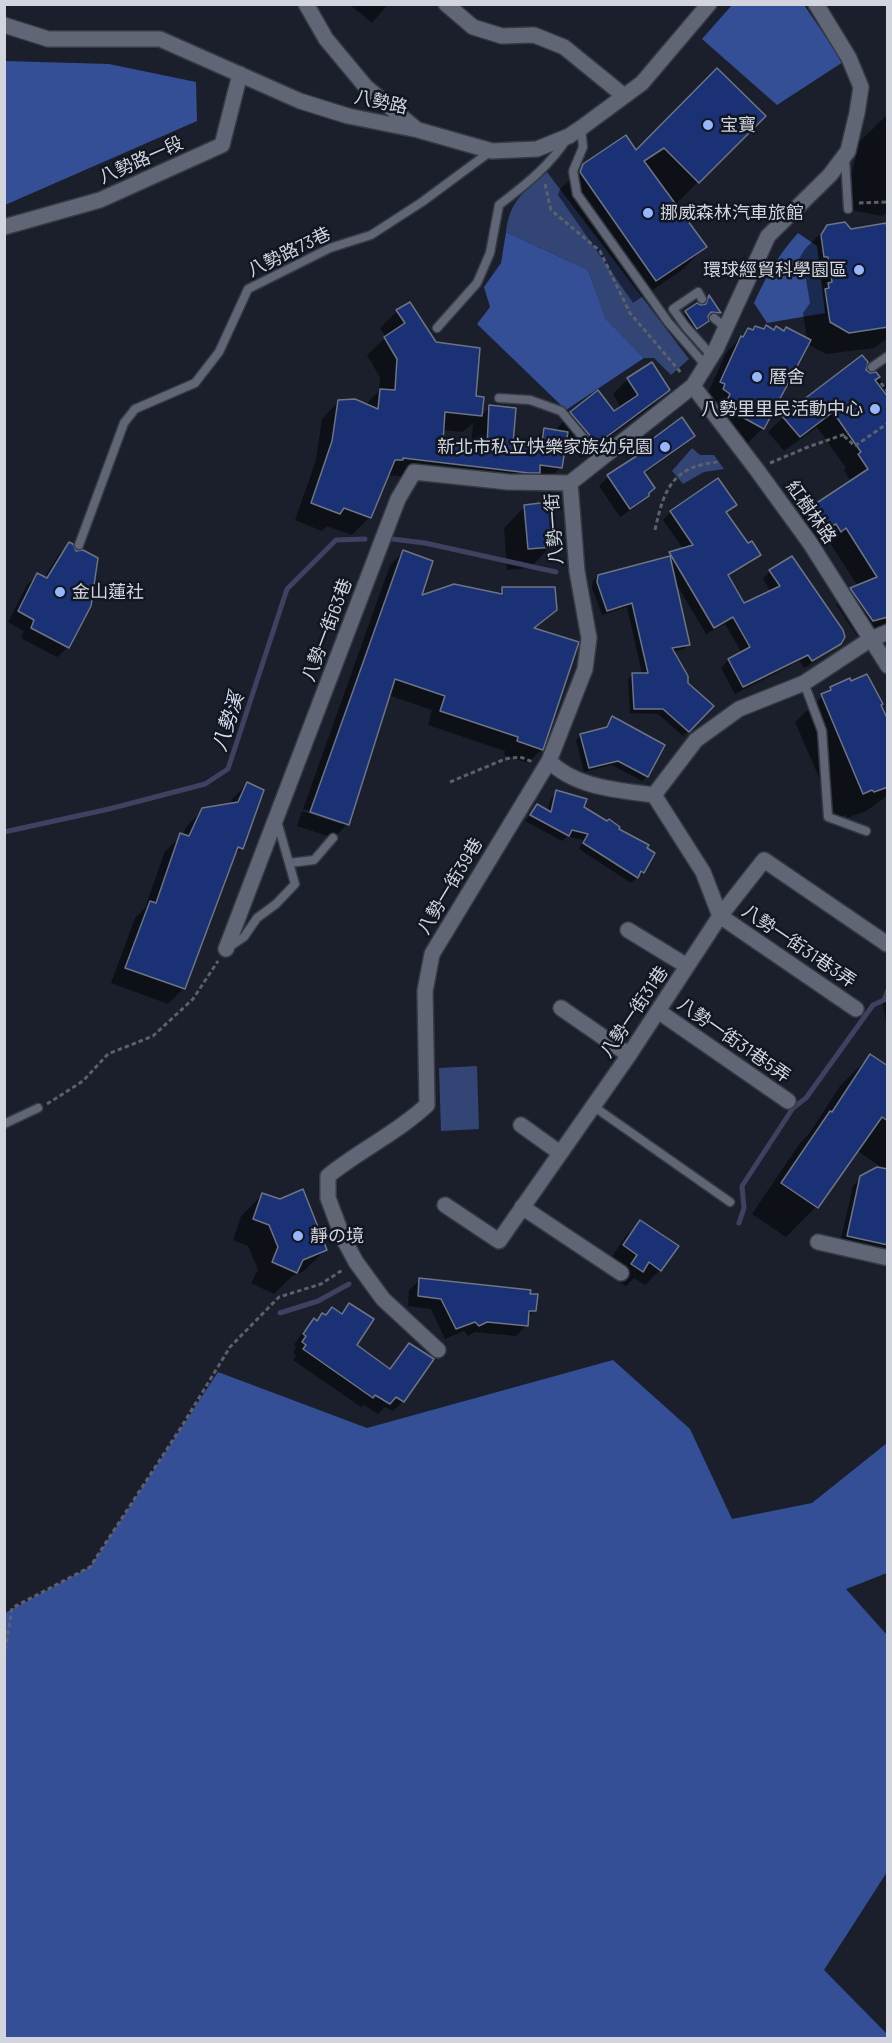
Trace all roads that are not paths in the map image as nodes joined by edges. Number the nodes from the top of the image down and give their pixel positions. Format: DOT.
graph roads {
  1 [pos="306,4"];
  2 [pos="446,4"];
  3 [pos="709,4"];
  4 [pos="816,4"];
  5 [pos="4,25"];
  6 [pos="240,74"];
  7 [pos="623,95"];
  8 [pos="418,130"];
  9 [pos="575,132"];
  10 [pos="492,150"];
  11 [pos="844,155"];
  12 [pos="847,206"];
  13 [pos="4,227"];
  14 [pos="702,299"];
  15 [pos="714,318"];
  16 [pos="437,328"];
  17 [pos="726,328"];
  18 [pos="888,356"];
  19 [pos="709,361"];
  20 [pos="872,367"];
  21 [pos="693,386"];
  22 [pos="499,398"];
  23 [pos="600,458"];
  24 [pos="570,483"];
  25 [pos="79,544"];
  26 [pos="888,632"];
  27 [pos="871,639"];
  28 [pos="888,666"];
  29 [pos="804,683"];
  30 [pos="549,761"];
  31 [pos="654,795"];
  32 [pos="276,818"];
  33 [pos="866,831"];
  34 [pos="333,838"];
  35 [pos="289,863"];
  36 [pos="720,916"];
  37 [pos="628,930"];
  38 [pos="887,944"];
  39 [pos="226,949"];
  40 [pos="687,966"];
  41 [pos="561,1008"];
  42 [pos="856,1009"];
  43 [pos="658,1011"];
  44 [pos="629,1055"];
  45 [pos="788,1101"];
  46 [pos="593,1106"];
  47 [pos="38,1108"];
  48 [pos="4,1124"];
  49 [pos="521,1125"];
  50 [pos="560,1153"];
  51 [pos="730,1202"];
  52 [pos="445,1204"];
  53 [pos="522,1207"];
  54 [pos="818,1242"];
  55 [pos="888,1258"];
  56 [pos="621,1273"];
  57 [pos="438,1350"];
  1 -- 8 [label="street"];
  2 -- 7 [label="street"];
  3 -- 7 [label="street, 八勢路"];
  4 -- 11 [label="street, 八勢一街"];
  5 -- 6 [label="street, 八勢路"];
  6 -- 8 [label="street, 八勢路"];
  6 -- 13 [label="street, 八勢路一段"];
  7 -- 9 [label="street, 八勢路"];
  8 -- 10 [label="street, 八勢路"];
  9 -- 10 [label="street, 八勢路"];
  9 -- 16 [label="lane"];
  9 -- 19 [label="lane"];
  10 -- 25 [label="lane, 八勢路73巷"];
  11 -- 12 [label="lane"];
  11 -- 17 [label="street, 八勢一街"];
  14 -- 19 [label="lane"];
  15 -- 17 [label="lane"];
  17 -- 19 [label="street, 八勢一街"];
  18 -- 20 [label="lane"];
  19 -- 21 [label="street, 八勢一街"];
  21 -- 23 [label="street, 八勢一街"];
  21 -- 27 [label="street, 紅樹林路"];
  22 -- 23 [label="lane"];
  23 -- 24 [label="street, 八勢一街"];
  24 -- 30 [label="street, 八勢一街"];
  24 -- 32 [label="street, 八勢一街63巷"];
  26 -- 27 [label="street"];
  27 -- 28 [label="street, 紅樹林路"];
  27 -- 29 [label="street"];
  29 -- 31 [label="street"];
  29 -- 33 [label="lane"];
  30 -- 31 [label="street"];
  30 -- 57 [label="street, 八勢一街39巷"];
  31 -- 36 [label="street"];
  32 -- 35 [label="lane"];
  32 -- 39 [label="street, 八勢一街63巷"];
  34 -- 35 [label="lane"];
  35 -- 39 [label="lane"];
  36 -- 38 [label="street, 八勢一街31巷"];
  36 -- 40 [label="street, 八勢一街31巷"];
  36 -- 42 [label="street, 八勢一街31巷3弄"];
  37 -- 40 [label="street"];
  40 -- 43 [label="street, 八勢一街31巷"];
  41 -- 44 [label="street"];
  43 -- 44 [label="street, 八勢一街31巷"];
  43 -- 45 [label="street, 八勢一街31巷5弄"];
  44 -- 46 [label="street, 八勢一街31巷"];
  46 -- 50 [label="street, 八勢一街31巷"];
  46 -- 51 [label="lane"];
  47 -- 48 [label="lane"];
  49 -- 50 [label="street"];
  50 -- 53 [label="street, 八勢一街31巷"];
  52 -- 53 [label="street, 八勢一街31巷"];
  53 -- 56 [label="street"];
  54 -- 55 [label="street"];
}
